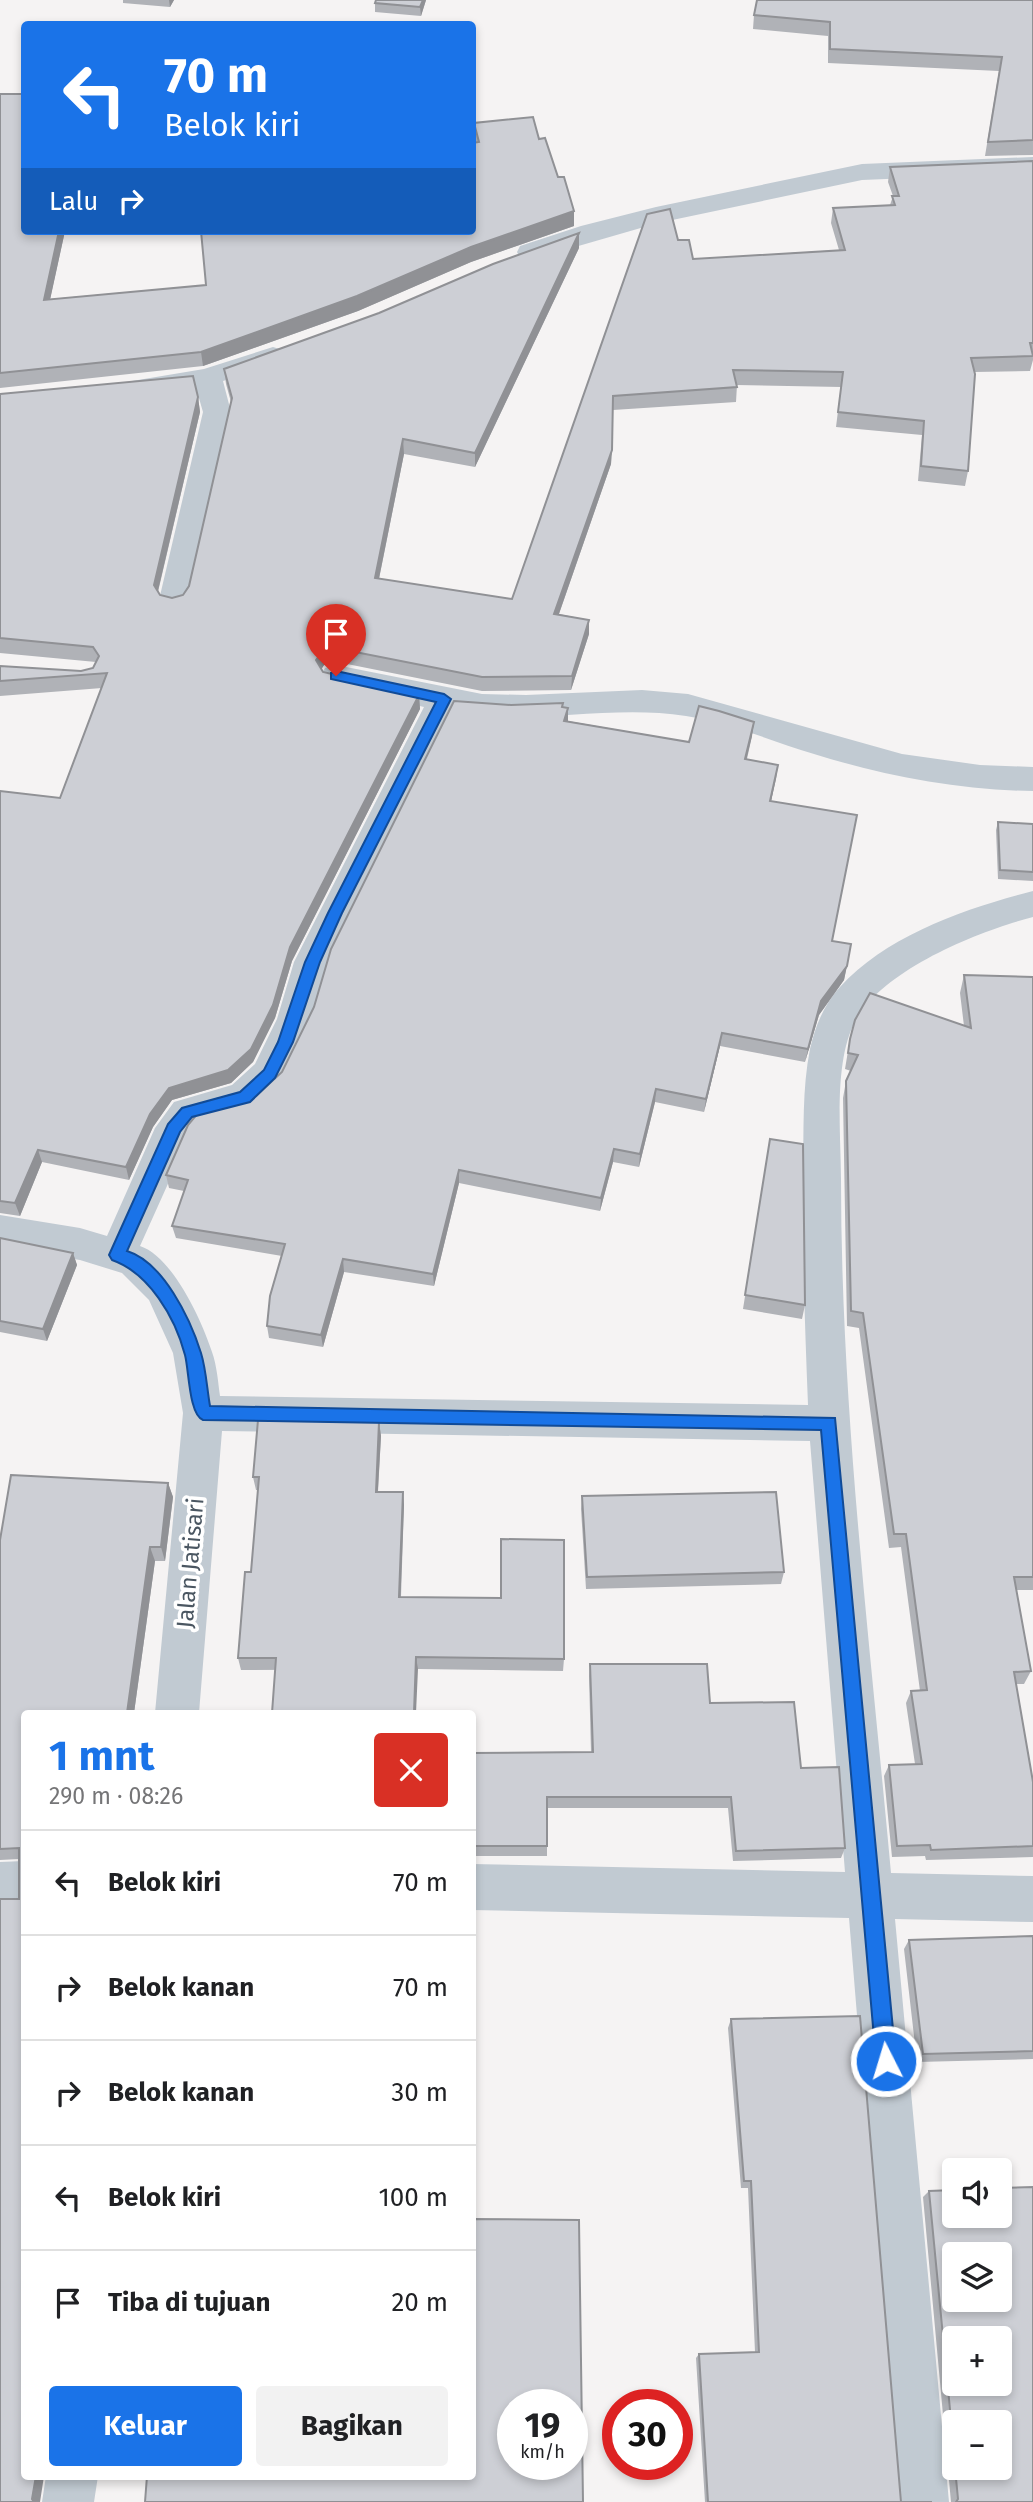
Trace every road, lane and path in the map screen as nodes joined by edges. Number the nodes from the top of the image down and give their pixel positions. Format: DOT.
graph roads {
  1 [pos="1033,165"];
  2 [pos="504,262"];
  3 [pos="292,348"];
  4 [pos="208,377"];
  5 [pos="122,388"];
  6 [pos="174,600"];
  7 [pos="336,676"];
  8 [pos="444,699"];
  9 [pos="1033,779"];
  10 [pos="1033,904"];
  11 [pos="0,1231"];
  12 [pos="117,1255"];
  13 [pos="203,1413"];
  14 [pos="829,1423"];
  15 [pos="177,1710"];
  16 [pos="21,1884"];
  17 [pos="0,1885"];
  18 [pos="476,1888"];
  19 [pos="873,1895"];
  20 [pos="1033,1899"];
  21 [pos="71,2480"];
  22 [pos="68,2502"];
  23 [pos="923,2502"];
  1 -- 2 [label="street"];
  3 -- 4 [label="street"];
  4 -- 5 [label="street"];
  4 -- 6 [label="street"];
  7 -- 8 [label="street"];
  8 -- 9 [label="street"];
  8 -- 12 [label="street"];
  10 -- 14 [label="street"];
  11 -- 12 [label="street, Jalan Jatisari"];
  12 -- 13 [label="street, Jalan Jatisari"];
  13 -- 14 [label="street"];
  13 -- 15 [label="street, Jalan Jatisari"];
  14 -- 19 [label="street"];
  16 -- 17 [label="street"];
  18 -- 19 [label="street"];
  19 -- 20 [label="street"];
  19 -- 23 [label="street"];
  21 -- 22 [label="street"];
}
